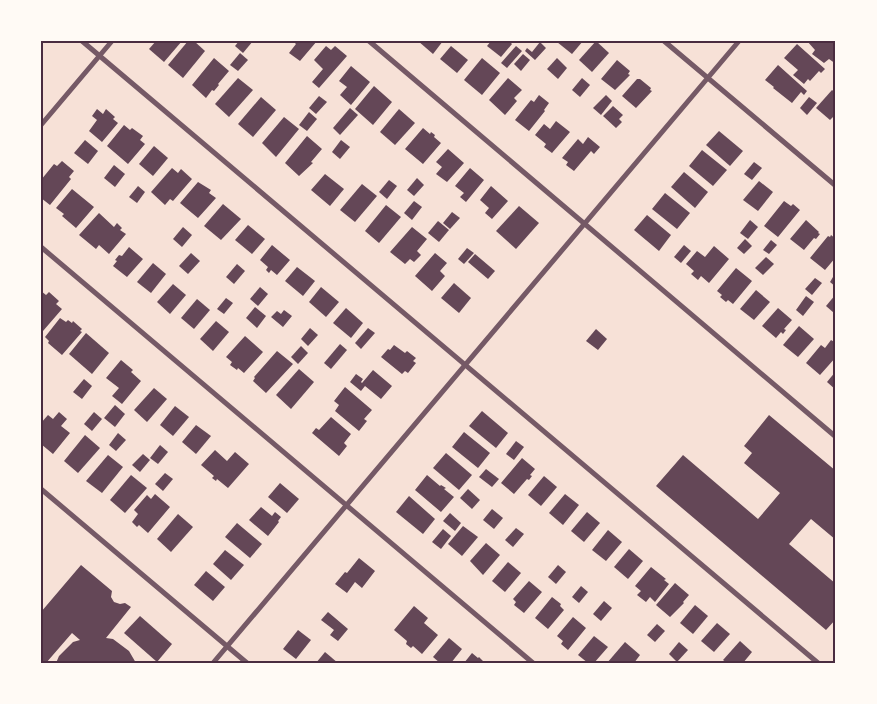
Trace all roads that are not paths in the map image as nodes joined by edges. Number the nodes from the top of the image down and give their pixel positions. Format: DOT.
graph roads {
  1 [pos="82,41"];
  2 [pos="112,41"];
  3 [pos="369,41"];
  4 [pos="664,41"];
  5 [pos="739,41"];
  6 [pos="100,55"];
  7 [pos="708,78"];
  8 [pos="41,125"];
  9 [pos="836,186"];
  10 [pos="584,224"];
  11 [pos="41,247"];
  12 [pos="465,364"];
  13 [pos="836,437"];
  14 [pos="41,489"];
  15 [pos="346,505"];
  16 [pos="227,646"];
  17 [pos="213,663"];
  18 [pos="247,663"];
  19 [pos="533,663"];
  20 [pos="818,663"];
  1 -- 6 [label="street"];
  2 -- 6 [label="street"];
  3 -- 10 [label="street"];
  4 -- 7 [label="street"];
  5 -- 7 [label="street"];
  6 -- 8 [label="street"];
  6 -- 12 [label="street"];
  7 -- 9 [label="street"];
  7 -- 10 [label="street"];
  10 -- 12 [label="street"];
  10 -- 13 [label="street"];
  11 -- 15 [label="street"];
  12 -- 15 [label="street"];
  12 -- 20 [label="street"];
  14 -- 16 [label="street"];
  15 -- 16 [label="street"];
  15 -- 19 [label="street"];
  16 -- 17 [label="street"];
  16 -- 18 [label="street"];
}
